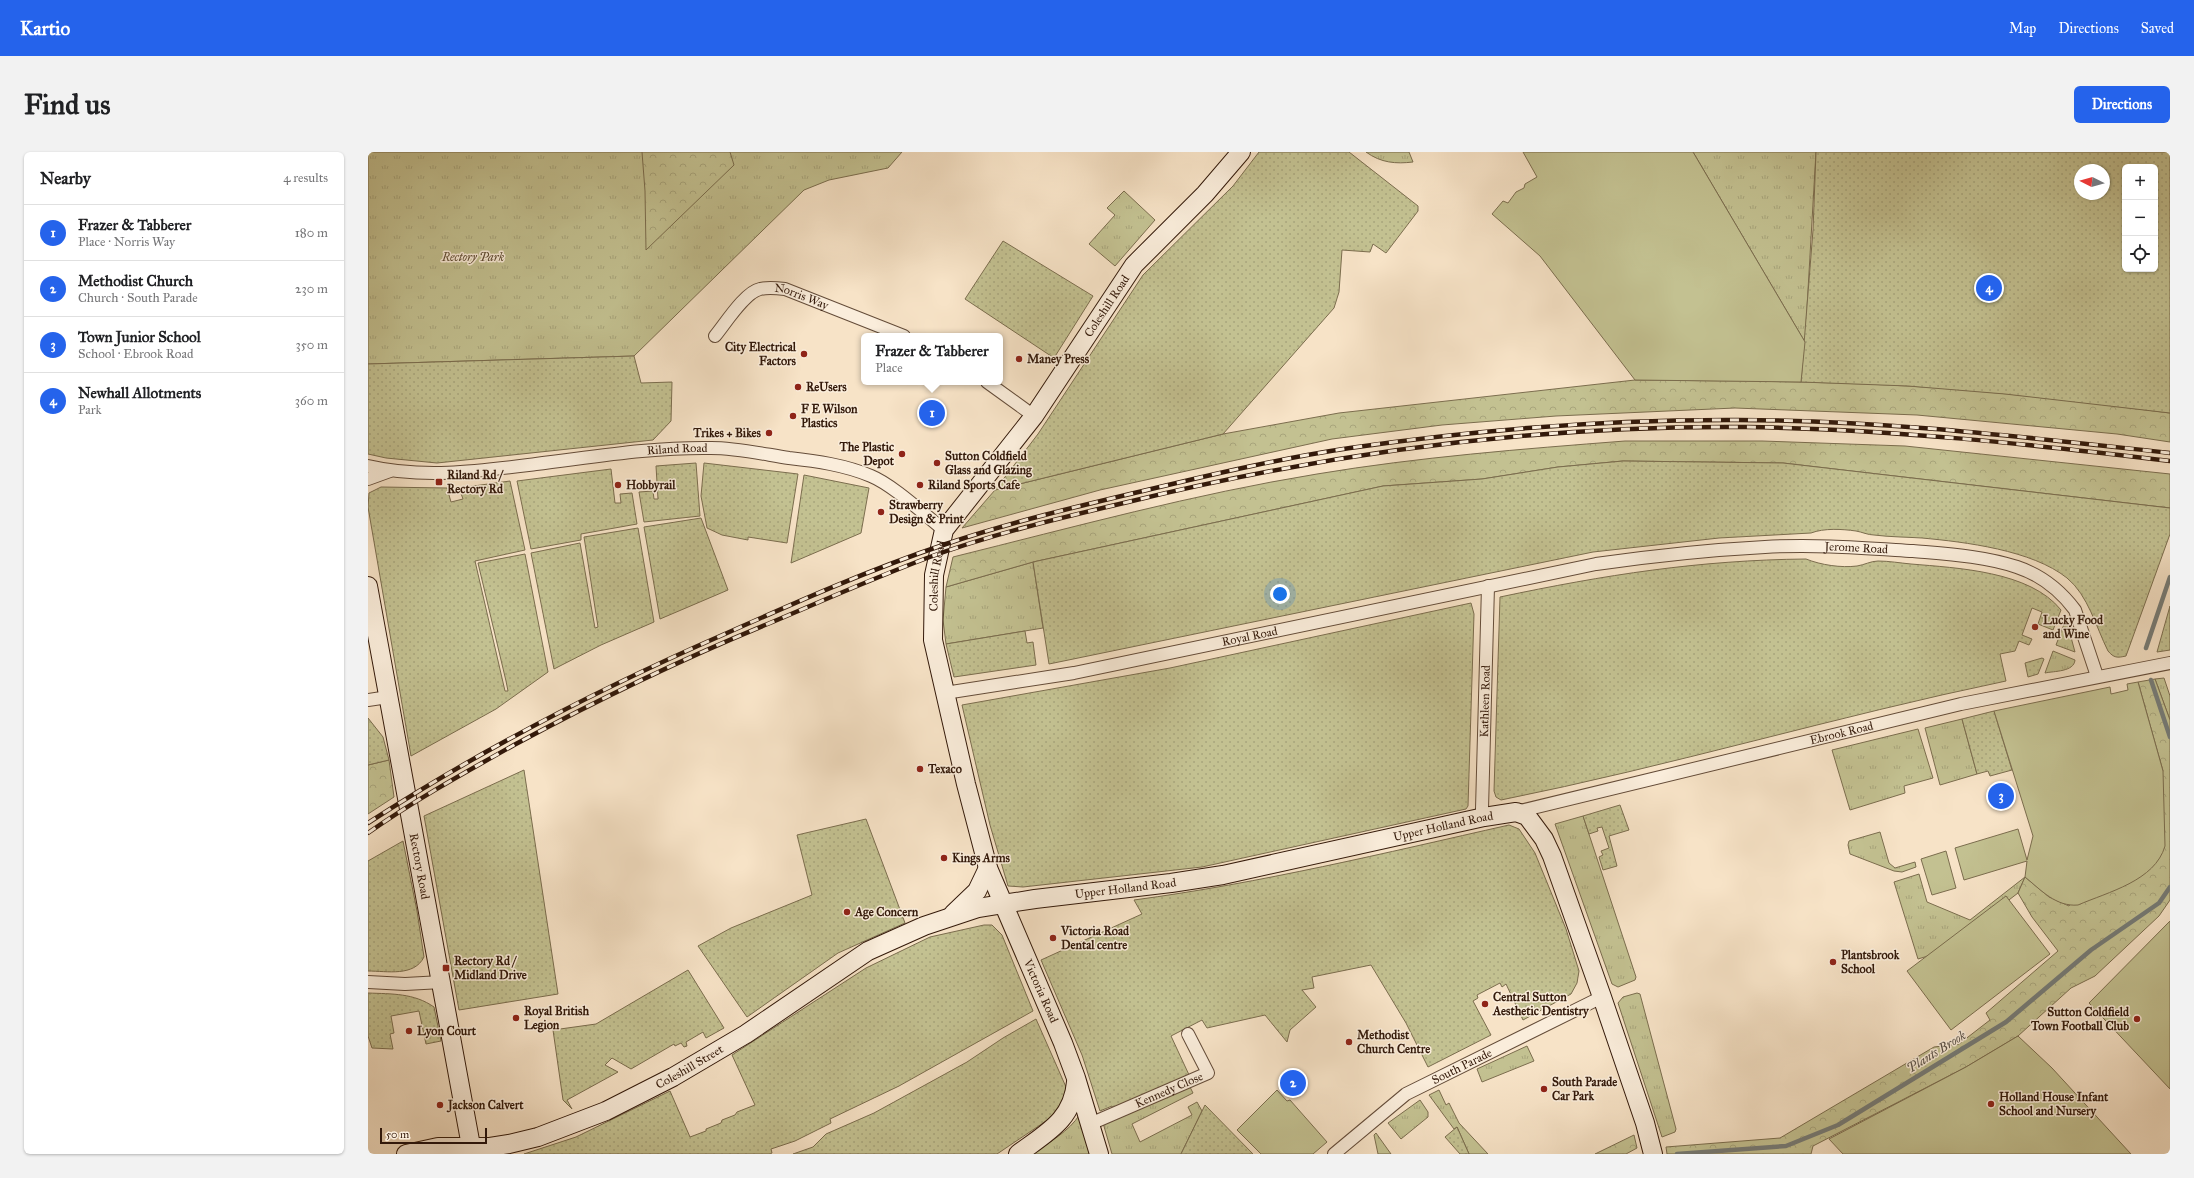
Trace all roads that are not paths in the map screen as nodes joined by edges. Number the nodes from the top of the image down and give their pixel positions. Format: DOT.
graph roads {
  1 [pos="1241,152"];
  2 [pos="896,333"];
  3 [pos="715,336"];
  4 [pos="991,385"];
  5 [pos="1034,416"];
  6 [pos="368,466"];
  7 [pos="390,471"];
  8 [pos="368,479"];
  9 [pos="944,530"];
  10 [pos="1553,573"];
  11 [pos="368,586"];
  12 [pos="1488,586"];
  13 [pos="2170,663"];
  14 [pos="2097,676"];
  15 [pos="945,694"];
  16 [pos="388,697"];
  17 [pos="368,700"];
  18 [pos="1516,812"];
  19 [pos="1484,817"];
  20 [pos="988,868"];
  21 [pos="1003,904"];
  22 [pos="948,918"];
  23 [pos="368,982"];
  24 [pos="442,982"];
  25 [pos="1602,997"];
  26 [pos="1188,1034"];
  27 [pos="1076,1078"];
  28 [pos="1090,1124"];
  29 [pos="472,1150"];
  30 [pos="406,1154"];
  31 [pos="1018,1154"];
  32 [pos="1099,1154"];
  33 [pos="1334,1154"];
  34 [pos="1653,1154"];
  1 -- 5 [label="street, Coleshill Road"];
  2 -- 3 [label="street, Norris Way"];
  4 -- 5 [label="street"];
  5 -- 9 [label="street, Coleshill Road"];
  6 -- 7 [label="street, Riland Road"];
  7 -- 8 [label="street, Riland Road"];
  7 -- 9 [label="street, Riland Road"];
  9 -- 15 [label="street, Coleshill Road"];
  10 -- 12 [label="street, Royal Road"];
  10 -- 14 [label="street, Jerome Road"];
  11 -- 16 [label="street, Rectory Road"];
  12 -- 15 [label="street, Royal Road"];
  12 -- 19 [label="street, Kathleen Road"];
  13 -- 14 [label="street, Ebrook Road"];
  14 -- 18 [label="street, Ebrook Road"];
  15 -- 20 [label="street, Coleshill Road"];
  16 -- 17 [label="street"];
  16 -- 24 [label="street, Rectory Road"];
  18 -- 19 [label="street, Upper Holland Road"];
  18 -- 25 [label="street"];
  19 -- 21 [label="street, Upper Holland Road"];
  20 -- 21 [label="street, Coleshill Road"];
  20 -- 22 [label="street, Coleshill Street"];
  21 -- 22 [label="street, Coleshill Street"];
  21 -- 27 [label="street, Victoria Road"];
  22 -- 29 [label="street, Coleshill Street"];
  23 -- 24 [label="street"];
  24 -- 29 [label="street, Rectory Road"];
  25 -- 33 [label="street, South Parade"];
  25 -- 34 [label="street"];
  26 -- 28 [label="street, Kennedy Close"];
  27 -- 28 [label="street, Victoria Road"];
  27 -- 31 [label="street, Victoria Road"];
  28 -- 32 [label="street, Victoria Road"];
  29 -- 30 [label="street, Coleshill Street"];
}
